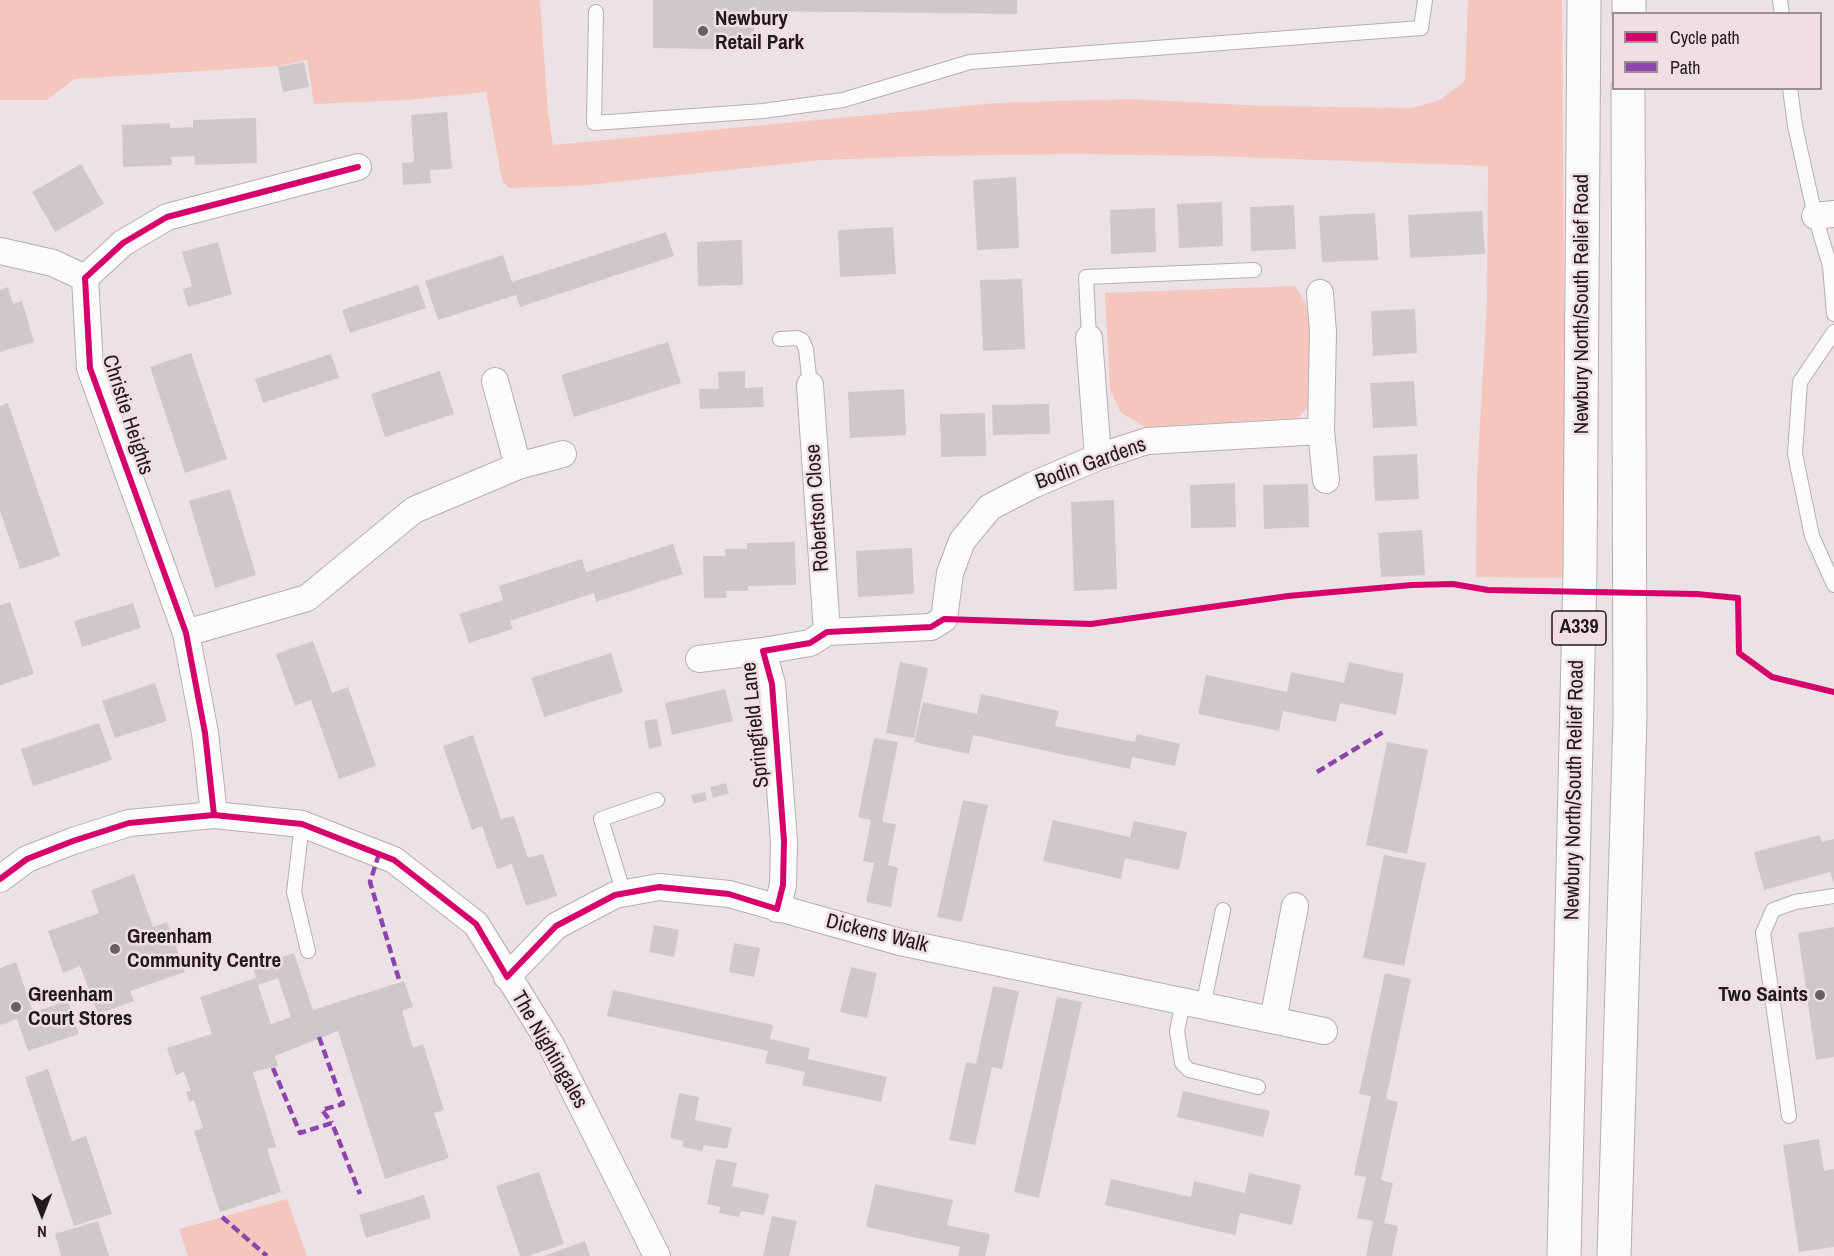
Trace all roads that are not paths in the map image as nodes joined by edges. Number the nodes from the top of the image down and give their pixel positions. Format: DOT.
graph roads {
  1 [pos="1425,0"];
  2 [pos="1584,0"];
  3 [pos="596,12"];
  4 [pos="1628,90"];
  5 [pos="1790,90"];
  6 [pos="358,166"];
  7 [pos="1825,215"];
  8 [pos="0,251"];
  9 [pos="1254,270"];
  10 [pos="86,278"];
  11 [pos="1320,293"];
  12 [pos="1834,314"];
  13 [pos="1834,332"];
  14 [pos="1089,338"];
  15 [pos="780,339"];
  16 [pos="495,381"];
  17 [pos="810,385"];
  18 [pos="1321,432"];
  19 [pos="563,454"];
  20 [pos="1098,458"];
  21 [pos="518,466"];
  22 [pos="1326,480"];
  23 [pos="1834,585"];
  24 [pos="944,619"];
  25 [pos="827,632"];
  26 [pos="186,633"];
  27 [pos="764,651"];
  28 [pos="699,659"];
  29 [pos="657,800"];
  30 [pos="214,814"];
  31 [pos="302,824"];
  32 [pos="0,879"];
  33 [pos="624,894"];
  34 [pos="1834,896"];
  35 [pos="1295,906"];
  36 [pos="777,909"];
  37 [pos="1223,910"];
  38 [pos="308,951"];
  39 [pos="507,977"];
  40 [pos="1193,1004"];
  41 [pos="1273,1020"];
  42 [pos="1324,1031"];
  43 [pos="1258,1087"];
  44 [pos="1789,1116"];
  45 [pos="657,1256"];
  46 [pos="1564,1256"];
  47 [pos="1614,1256"];
  1 -- 3 [label="lane"];
  2 -- 46 [label="highway, Newbury North/South Relief Road / A339"];
  4 -- 47 [label="highway, A339"];
  5 -- 7 [label="lane"];
  6 -- 10 [label="street"];
  7 -- 12 [label="lane"];
  8 -- 10 [label="street"];
  9 -- 14 [label="lane"];
  10 -- 26 [label="street, Christie Heights"];
  11 -- 18 [label="street"];
  13 -- 23 [label="lane"];
  14 -- 20 [label="street"];
  15 -- 17 [label="lane"];
  16 -- 21 [label="street"];
  17 -- 25 [label="street, Robertson Close"];
  18 -- 20 [label="street, Bodin Gardens"];
  18 -- 22 [label="street"];
  19 -- 21 [label="street"];
  20 -- 24 [label="street, Bodin Gardens"];
  21 -- 26 [label="street"];
  24 -- 25 [label="street, Springfield Lane"];
  25 -- 27 [label="street, Springfield Lane"];
  26 -- 30 [label="street, Christie Heights"];
  27 -- 28 [label="street, Springfield Lane"];
  27 -- 36 [label="street, Springfield Lane"];
  29 -- 33 [label="lane"];
  30 -- 31 [label="street, The Nightingales"];
  30 -- 32 [label="street, The Nightingales"];
  31 -- 38 [label="lane"];
  31 -- 39 [label="street, The Nightingales"];
  33 -- 36 [label="street, Dickens Walk"];
  33 -- 39 [label="street, Dickens Walk"];
  34 -- 44 [label="lane"];
  35 -- 41 [label="street"];
  36 -- 40 [label="street, Dickens Walk"];
  37 -- 40 [label="lane"];
  39 -- 45 [label="street, The Nightingales"];
  40 -- 41 [label="street, Dickens Walk"];
  40 -- 43 [label="lane"];
  41 -- 42 [label="street, Dickens Walk"];
}
